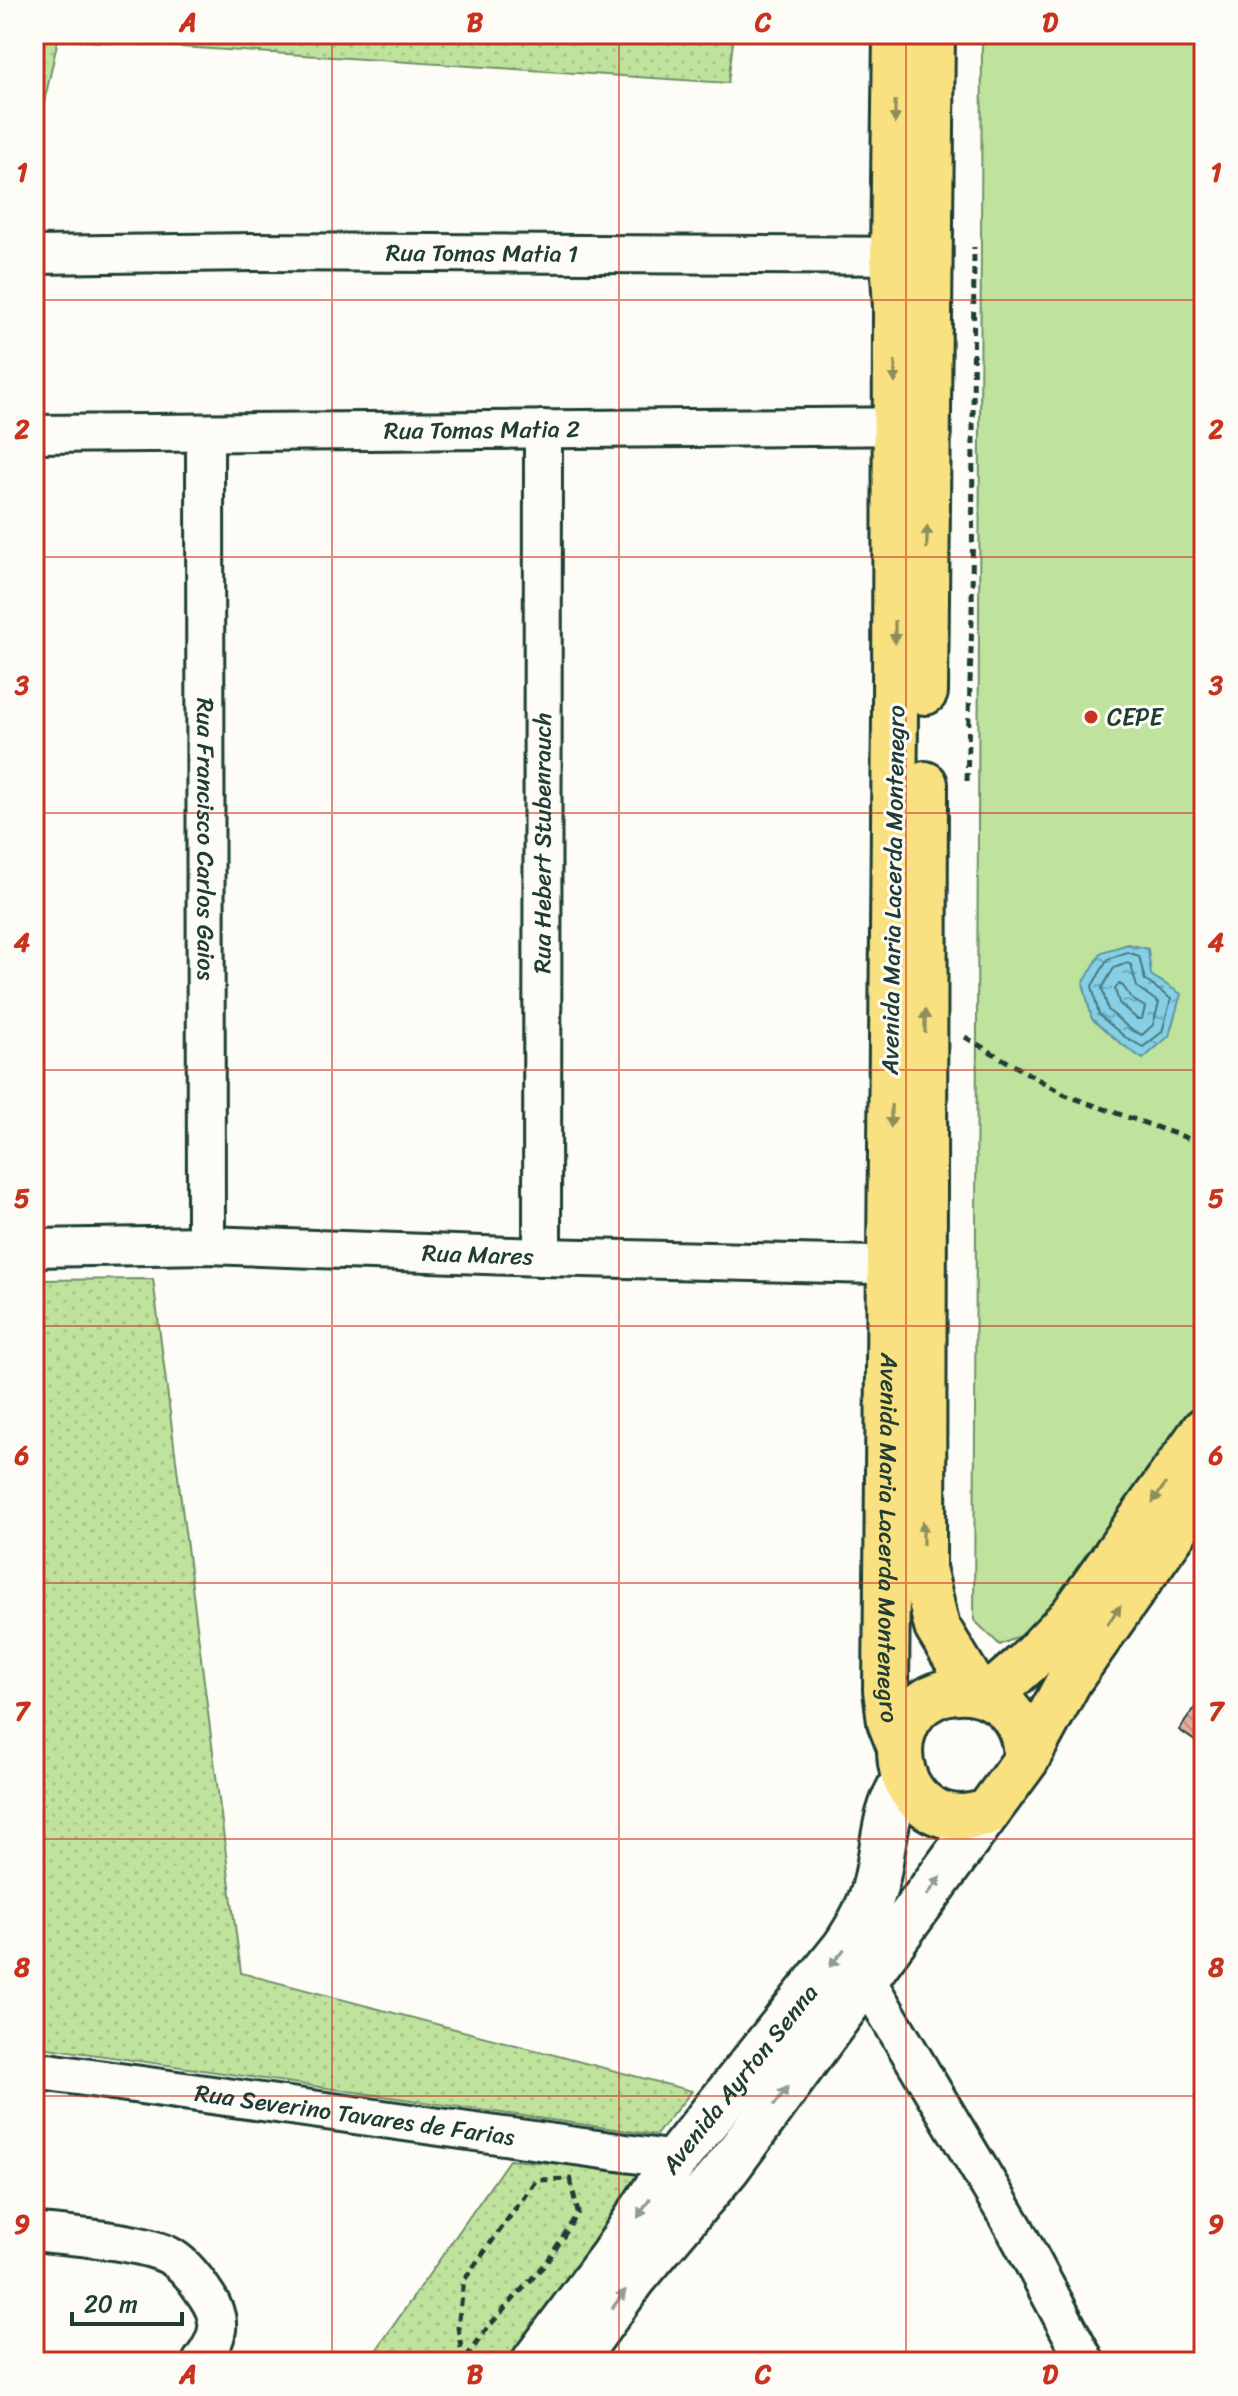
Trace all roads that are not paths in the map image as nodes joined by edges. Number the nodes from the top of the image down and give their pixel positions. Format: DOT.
graph roads {
  1 [pos="896,34"];
  2 [pos="932,34"];
  3 [pos="34,255"];
  4 [pos="911,256"];
  5 [pos="912,426"];
  6 [pos="543,429"];
  7 [pos="205,433"];
  8 [pos="34,434"];
  9 [pos="206,1245"];
  10 [pos="34,1248"];
  11 [pos="542,1257"];
  12 [pos="905,1266"];
  13 [pos="1204,1430"];
  14 [pos="1204,1489"];
  15 [pos="932,1610"];
  16 [pos="1027,1663"];
  17 [pos="982,1694"];
  18 [pos="1026,1760"];
  19 [pos="902,1762"];
  20 [pos="987,1813"];
  21 [pos="866,1979"];
  22 [pos="34,2070"];
  23 [pos="675,2160"];
  24 [pos="34,2232"];
  25 [pos="201,2362"];
  26 [pos="534,2362"];
  27 [pos="573,2362"];
  28 [pos="1086,2362"];
  1 -- 4 [label="main road, Avenida Maria Lacerda Montenegro, one-way"];
  2 -- 4 [label="main road, Avenida Maria Lacerda Montenegro"];
  3 -- 4 [label="street, Rua Tomas Matia 1"];
  4 -- 5 [label="main road, Avenida Maria Lacerda Montenegro"];
  5 -- 6 [label="street, Rua Tomas Matia 2"];
  5 -- 12 [label="main road, Avenida Maria Lacerda Montenegro"];
  6 -- 7 [label="street, Rua Tomas Matia 2"];
  6 -- 11 [label="street, Rua Hebert Stubenrauch"];
  7 -- 8 [label="street, Rua Tomas Matia 2"];
  7 -- 9 [label="street, Rua Francisco Carlos Gaios"];
  9 -- 10 [label="street, Rua Mares"];
  9 -- 11 [label="street, Rua Mares"];
  11 -- 12 [label="street, Rua Mares"];
  15 -- 12 [label="main road, Avenida Maria Lacerda Montenegro, one-way"];
  12 -- 19 [label="main road, Avenida Maria Lacerda Montenegro"];
  13 -- 16 [label="main road, one-way"];
  18 -- 14 [label="main road, one-way"];
  15 -- 16 [label="main road"];
  15 -- 17 [label="main road, Avenida Maria Lacerda Montenegro"];
  16 -- 17 [label="main road"];
  17 -- 18 [label="main road"];
  17 -- 19 [label="main road"];
  18 -- 20 [label="main road"];
  19 -- 20 [label="main road"];
  19 -- 23 [label="street, Avenida Ayrton Senna, one-way"];
  21 -- 20 [label="street, Avenida Ayrton Senna, one-way"];
  27 -- 21 [label="street, Avenida Ayrton Senna, one-way"];
  21 -- 28 [label="street"];
  22 -- 23 [label="street, Rua Severino Tavares de Farias"];
  23 -- 26 [label="street, Avenida Ayrton Senna, one-way"];
  24 -- 25 [label="street"];
}
